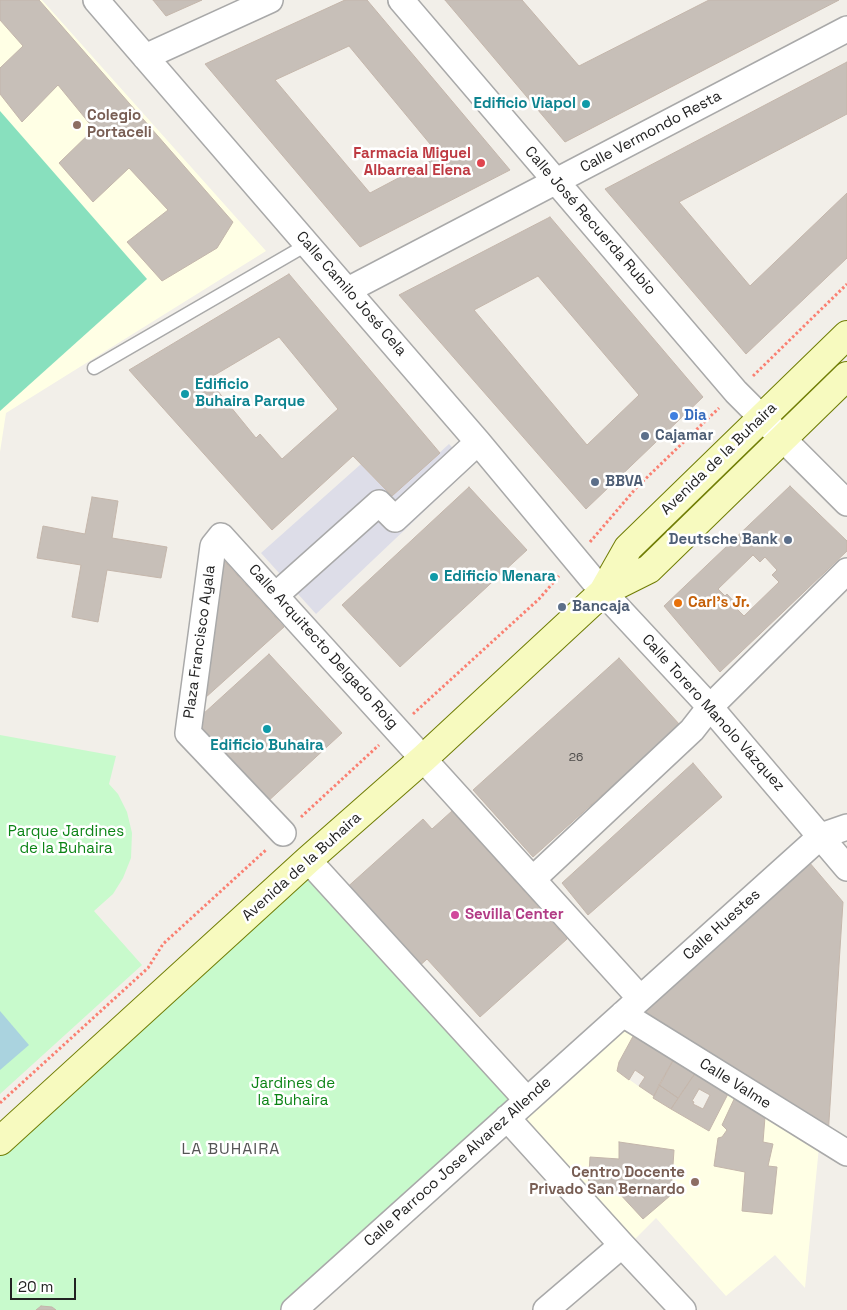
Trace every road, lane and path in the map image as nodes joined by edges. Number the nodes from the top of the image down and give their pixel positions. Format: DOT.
graph roads {
  1 [pos="96,0"];
  2 [pos="270,0"];
  3 [pos="401,0"];
  4 [pos="847,29"];
  5 [pos="145,57"];
  6 [pos="556,181"];
  7 [pos="308,244"];
  8 [pos="847,284"];
  9 [pos="348,290"];
  10 [pos="847,335"];
  11 [pos="94,368"];
  12 [pos="847,376"];
  13 [pos="748,380"];
  14 [pos="724,403"];
  15 [pos="762,418"];
  16 [pos="783,439"];
  17 [pos="478,442"];
  18 [pos="847,502"];
  19 [pos="221,536"];
  20 [pos="584,549"];
  21 [pos="847,571"];
  22 [pos="560,575"];
  23 [pos="603,592"];
  24 [pos="276,596"];
  25 [pos="710,707"];
  26 [pos="397,728"];
  27 [pos="424,758"];
  28 [pos="847,827"];
  29 [pos="283,834"];
  30 [pos="821,836"];
  31 [pos="308,860"];
  32 [pos="847,868"];
  33 [pos="533,879"];
  34 [pos="631,1006"];
  35 [pos="527,1100"];
  36 [pos="0,1103"];
  37 [pos="507,1118"];
  38 [pos="0,1141"];
  39 [pos="847,1153"];
  40 [pos="622,1245"];
  41 [pos="294,1310"];
  42 [pos="546,1310"];
  43 [pos="683,1310"];
  1 -- 5 [label="street, Calle Camilo José Cela"];
  2 -- 5 [label="street"];
  3 -- 6 [label="street, Calle José Recuerda Rubio"];
  4 -- 6 [label="street, Calle Vermondo Resta"];
  5 -- 7 [label="street, Calle Camilo José Cela"];
  6 -- 9 [label="street, Calle Vermondo Resta"];
  6 -- 15 [label="street, Calle José Recuerda Rubio"];
  7 -- 9 [label="street, Calle Camilo José Cela"];
  7 -- 11 [label="lane"];
  8 -- 13 [label="path"];
  9 -- 17 [label="street, Calle Camilo José Cela"];
  10 -- 15 [label="main road, Avenida de la Buhaira"];
  12 -- 16 [label="main road, Avenida de la Buhaira"];
  14 -- 20 [label="path"];
  15 -- 16 [label="street, Calle José Recuerda Rubio"];
  15 -- 23 [label="main road, Avenida de la Buhaira"];
  16 -- 18 [label="street, Calle José Recuerda Rubio"];
  16 -- 23 [label="main road, Avenida de la Buhaira"];
  17 -- 23 [label="street, Calle Camilo José Cela"];
  17 -- 24 [label="street"];
  19 -- 24 [label="street, Calle Arquitecto Delgado Roig"];
  19 -- 29 [label="street, Plaza Francisco Ayala"];
  21 -- 25 [label="street"];
  22 -- 26 [label="path"];
  23 -- 25 [label="street, Calle Torero Manolo Vázquez"];
  23 -- 27 [label="main road, Avenida de la Buhaira"];
  24 -- 26 [label="street, Calle Arquitecto Delgado Roig"];
  25 -- 30 [label="street, Calle Torero Manolo Vázquez"];
  25 -- 33 [label="street"];
  26 -- 27 [label="street, Calle Arquitecto Delgado Roig"];
  26 -- 29 [label="path"];
  27 -- 31 [label="main road, Avenida de la Buhaira"];
  27 -- 33 [label="street, Calle Arquitecto Delgado Roig"];
  28 -- 30 [label="street"];
  29 -- 36 [label="path"];
  30 -- 32 [label="street, Calle Torero Manolo Vázquez"];
  30 -- 34 [label="street, Calle Huestes"];
  31 -- 35 [label="street"];
  31 -- 38 [label="main road, Avenida de la Buhaira"];
  33 -- 34 [label="street, Calle Valme"];
  34 -- 35 [label="street, Calle Parroco Jose Alvarez Allende"];
  34 -- 39 [label="street, Calle Valme"];
  35 -- 37 [label="street, Calle Parroco Jose Alvarez Allende"];
  37 -- 40 [label="street"];
  37 -- 41 [label="street, Calle Parroco Jose Alvarez Allende"];
  40 -- 42 [label="street"];
  40 -- 43 [label="street"];
}
